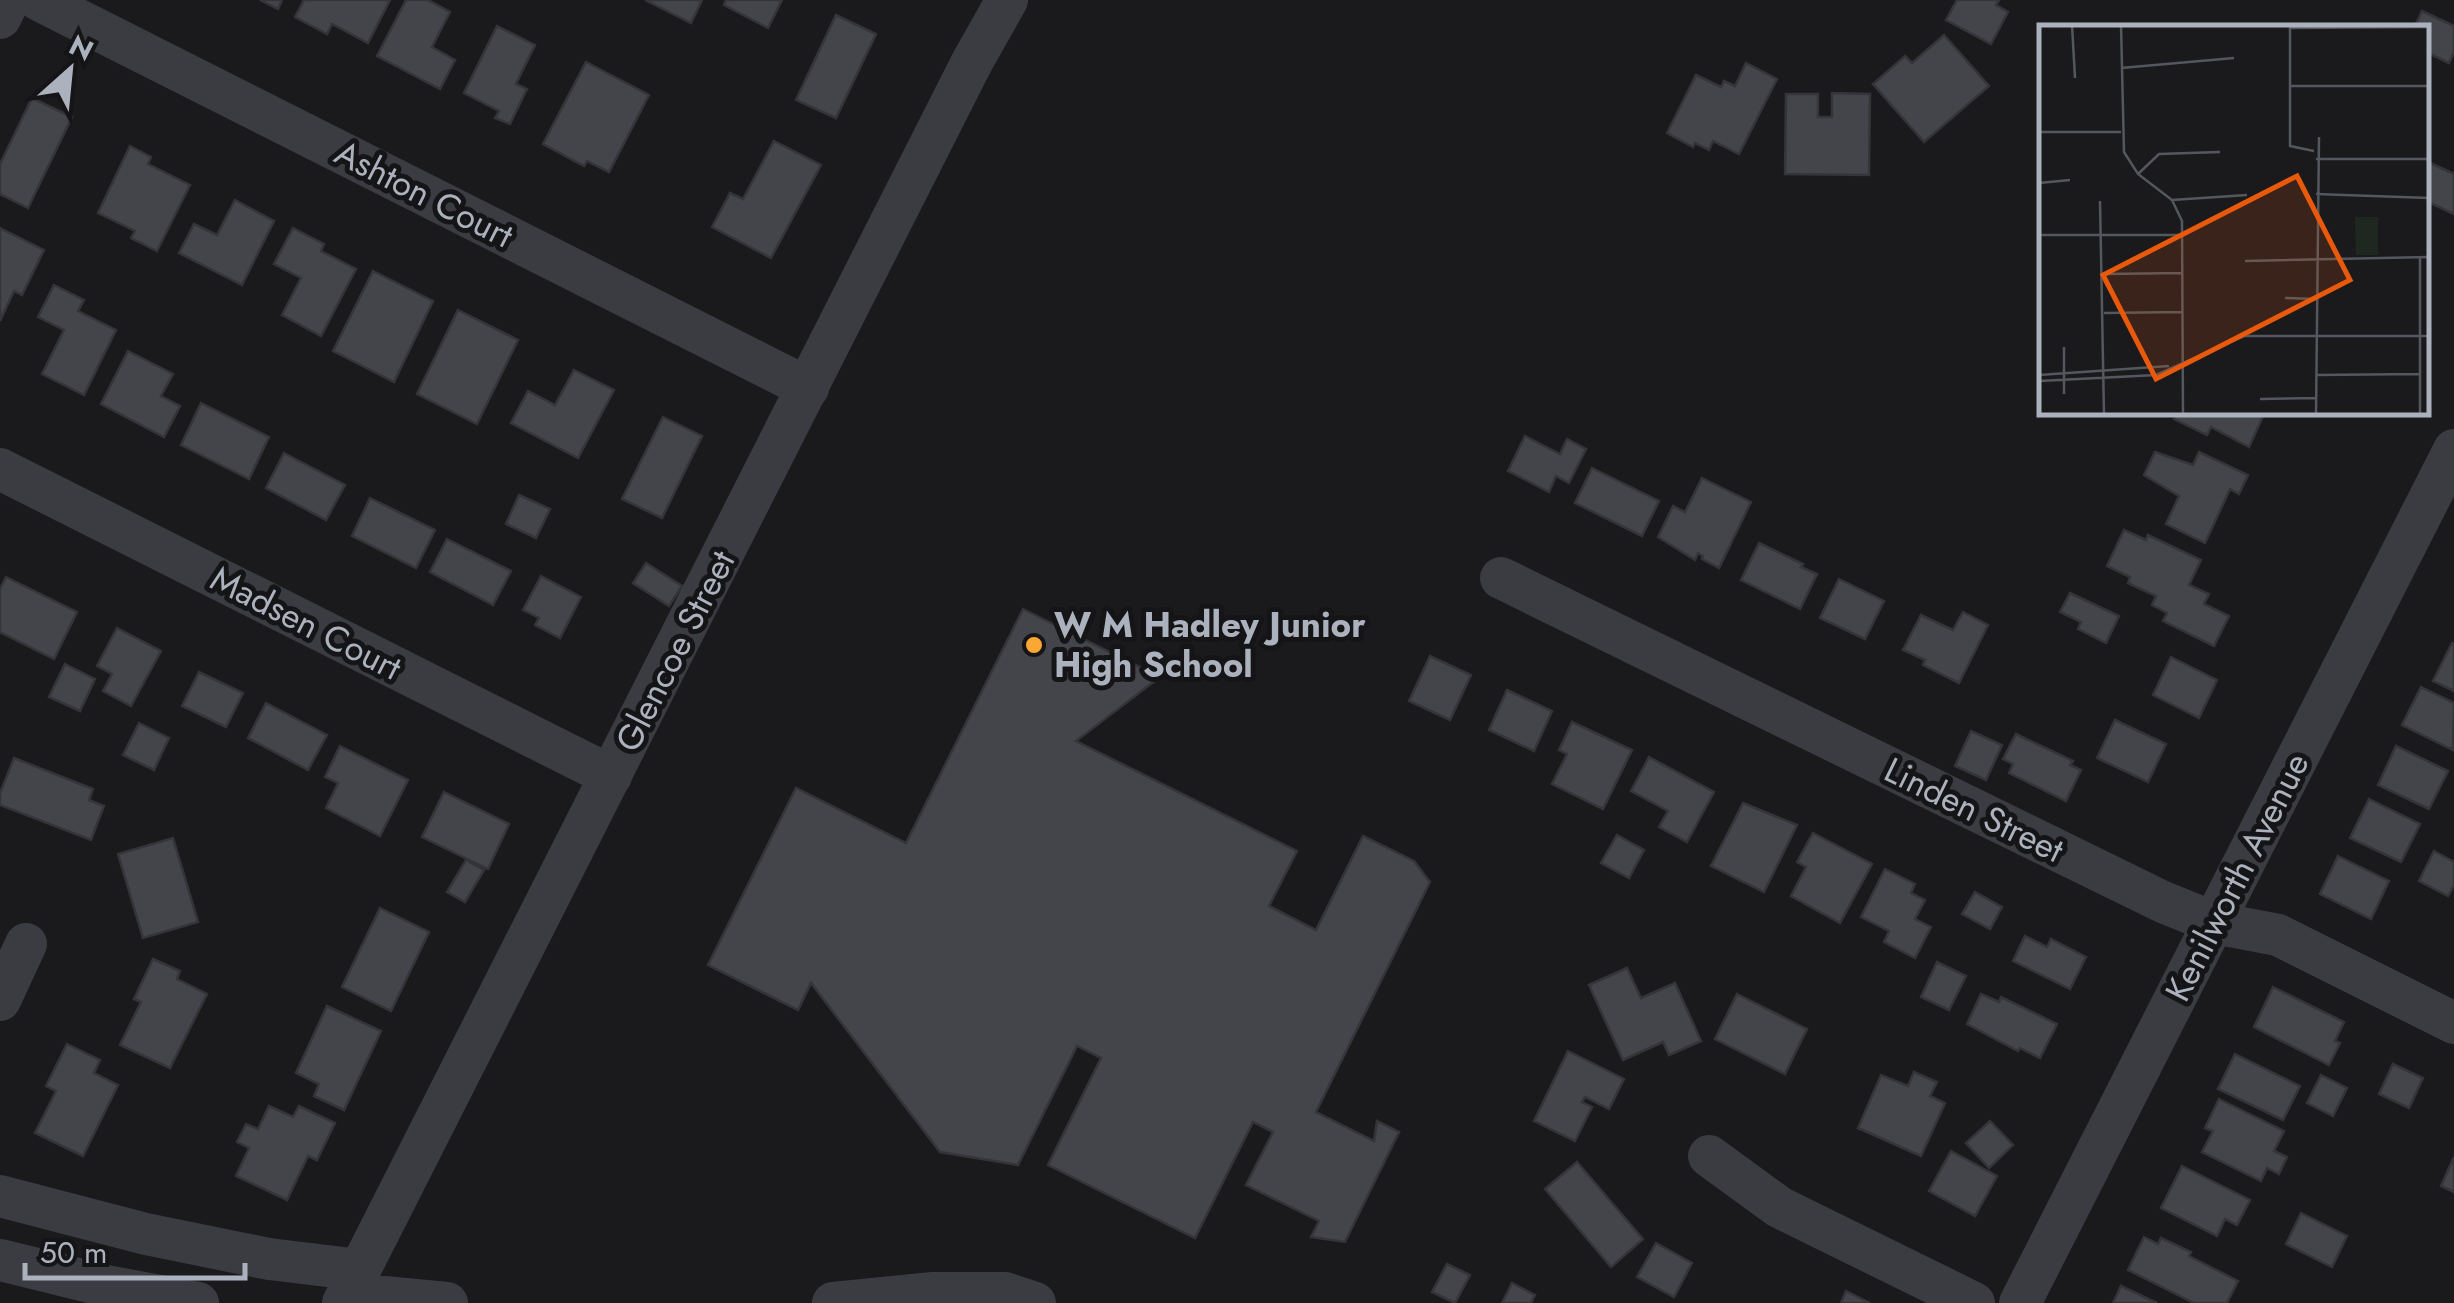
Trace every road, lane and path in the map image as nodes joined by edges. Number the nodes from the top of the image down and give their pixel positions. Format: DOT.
graph roads {
  1 [pos="9,0"];
  2 [pos="40,0"];
  3 [pos="1007,0"];
  4 [pos="0,18"];
  5 [pos="808,388"];
  6 [pos="2454,450"];
  7 [pos="0,469"];
  8 [pos="1501,578"];
  9 [pos="612,776"];
  10 [pos="2215,923"];
  11 [pos="26,944"];
  12 [pos="0,1000"];
  13 [pos="2454,1023"];
  14 [pos="1709,1156"];
  15 [pos="0,1196"];
  16 [pos="0,1260"];
  17 [pos="358,1292"];
  18 [pos="1020,1298"];
  19 [pos="198,1303"];
  20 [pos="447,1303"];
  21 [pos="834,1303"];
  22 [pos="1974,1303"];
  23 [pos="2020,1303"];
  1 -- 4 [label="street"];
  2 -- 5 [label="street, Ashton Court"];
  3 -- 5 [label="street, Glencoe Street"];
  5 -- 9 [label="street, Glencoe Street"];
  6 -- 10 [label="street, Kenilworth Avenue"];
  7 -- 9 [label="street, Madsen Court"];
  8 -- 10 [label="street, Linden Street"];
  9 -- 17 [label="street, Glencoe Street"];
  10 -- 13 [label="street, Linden Street"];
  10 -- 23 [label="street, Kenilworth Avenue"];
  11 -- 12 [label="street"];
  14 -- 22 [label="street"];
  15 -- 17 [label="street"];
  16 -- 19 [label="street"];
  17 -- 20 [label="street"];
  18 -- 21 [label="street"];
}
